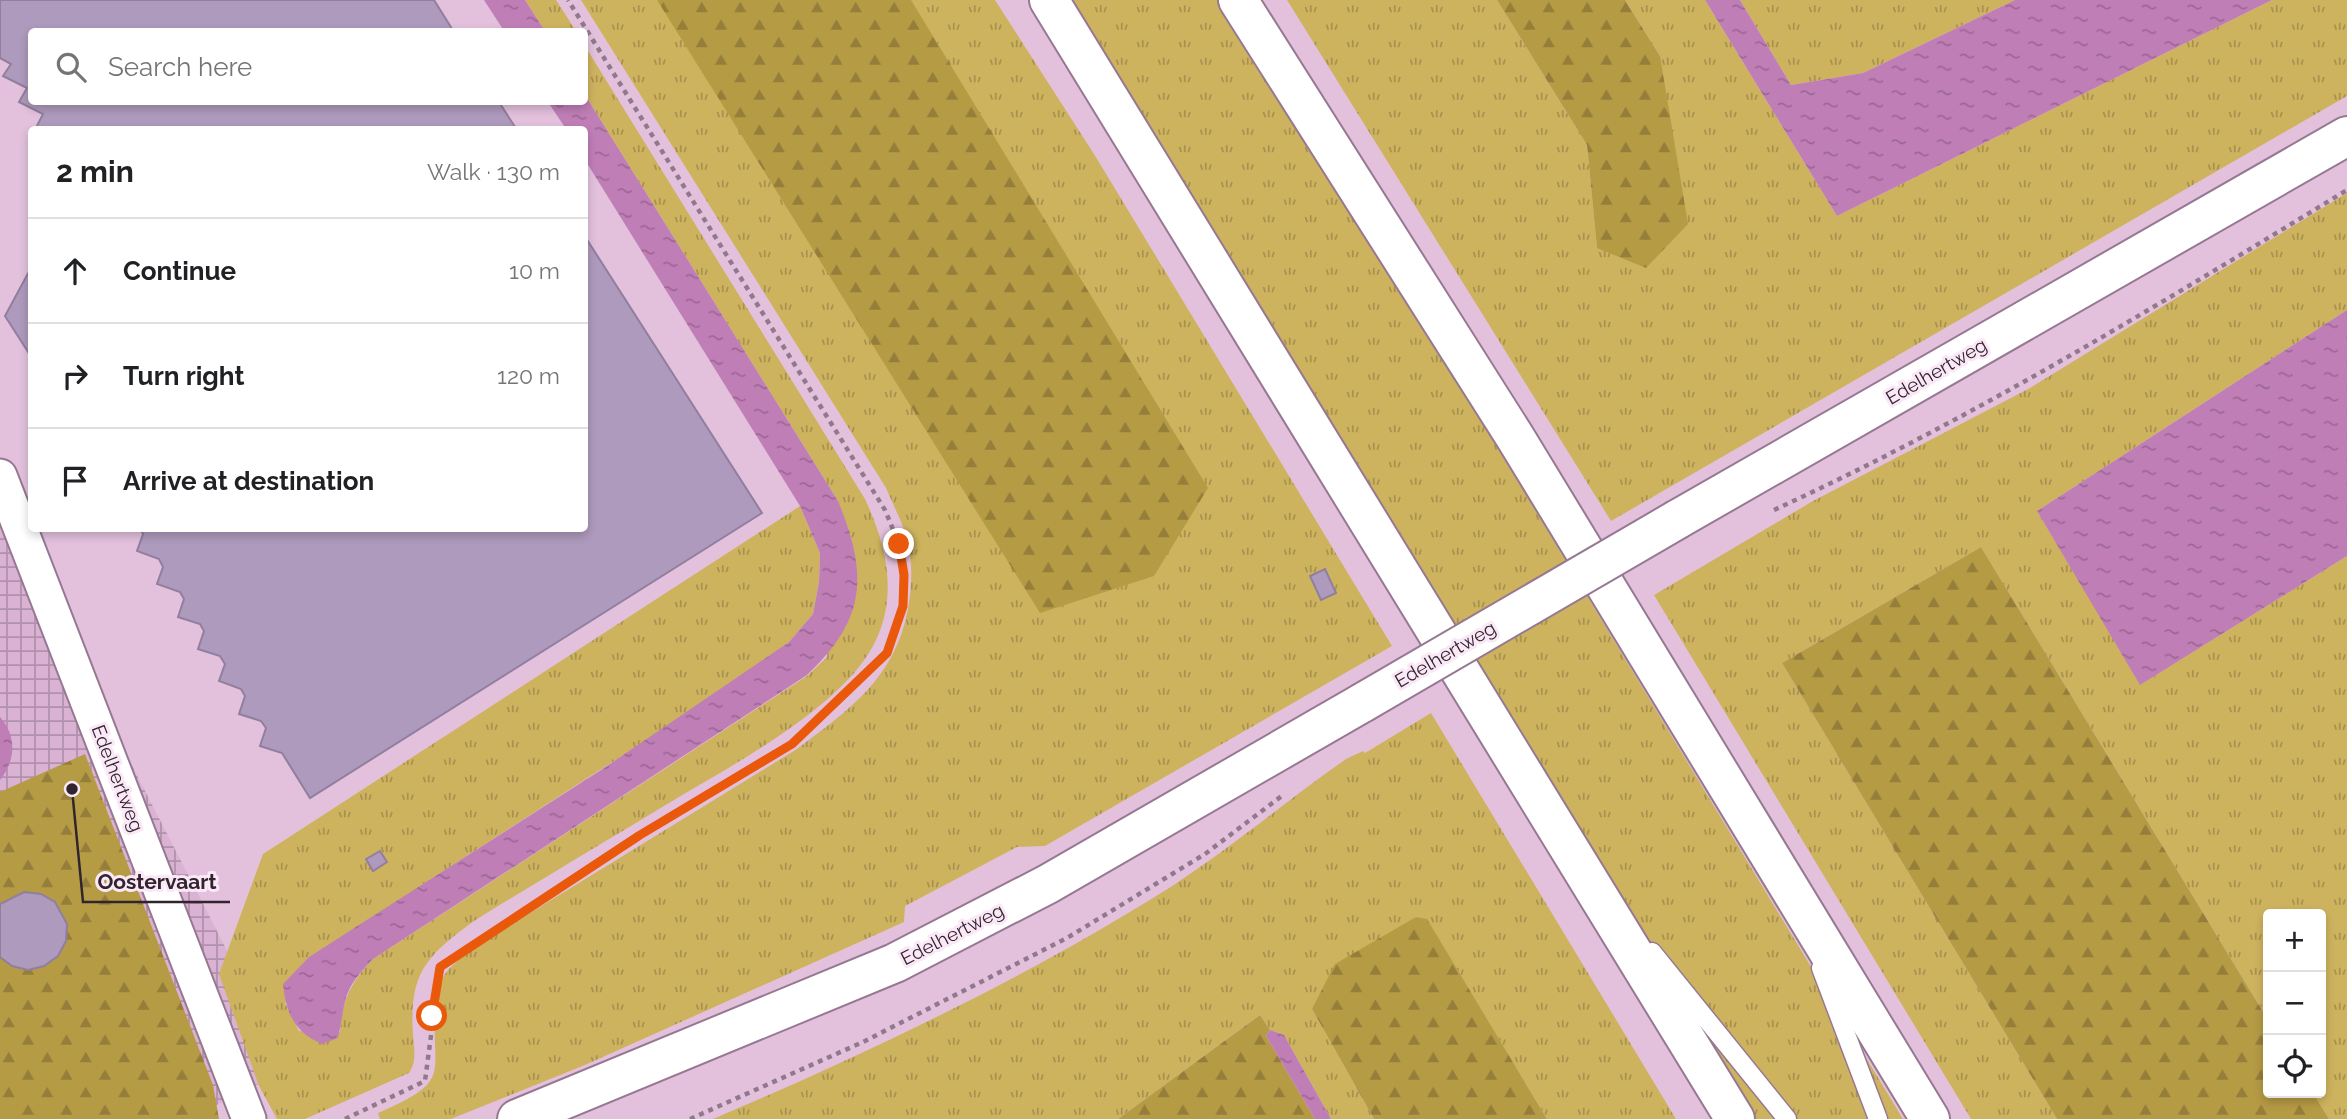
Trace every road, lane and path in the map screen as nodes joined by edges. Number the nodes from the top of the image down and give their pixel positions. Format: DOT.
graph roads {
  1 [pos="568,0"];
  2 [pos="1049,0"];
  3 [pos="1238,0"];
  4 [pos="585,28"];
  5 [pos="588,32"];
  6 [pos="2347,136"];
  7 [pos="2347,190"];
  8 [pos="0,476"];
  9 [pos="1763,515"];
  10 [pos="1290,790"];
  11 [pos="1568,849"];
  12 [pos="1793,893"];
  13 [pos="361,1112"];
  14 [pos="522,1118"];
  15 [pos="249,1119"];
  16 [pos="345,1119"];
  17 [pos="363,1119"];
  18 [pos="690,1119"];
  19 [pos="1735,1119"];
  20 [pos="1787,1119"];
  21 [pos="1878,1119"];
  22 [pos="1930,1119"];
  1 -- 4 [label="path"];
  2 -- 11 [label="main road"];
  3 -- 12 [label="main road"];
  5 -- 13 [label="path"];
  6 -- 14 [label="main road, Edelhertweg, bridge"];
  7 -- 9 [label="path"];
  8 -- 15 [label="street, Edelhertweg"];
  10 -- 18 [label="path"];
  11 -- 19 [label="main road"];
  11 -- 20 [label="lane"];
  12 -- 21 [label="lane"];
  12 -- 22 [label="main road"];
  13 -- 16 [label="path"];
  13 -- 17 [label="path"];
}
